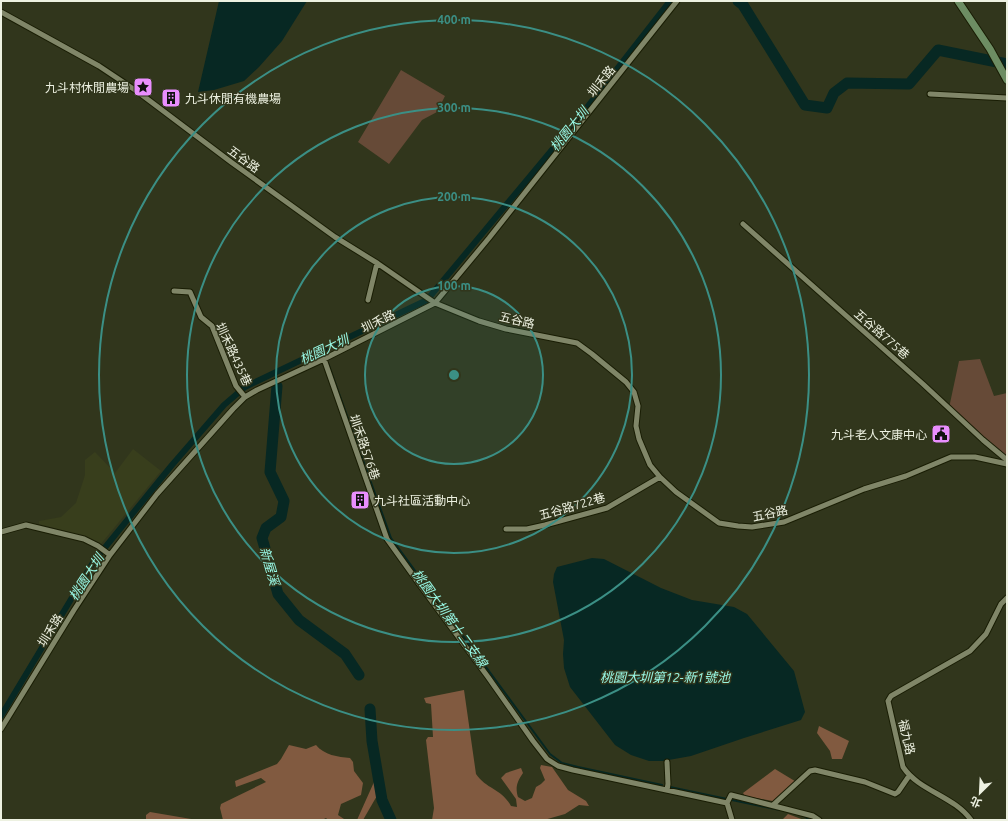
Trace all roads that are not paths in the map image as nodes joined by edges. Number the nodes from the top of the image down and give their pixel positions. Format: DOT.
graph roads {
  1 [pos="677,1"];
  2 [pos="958,1"];
  3 [pos="1,12"];
  4 [pos="1007,80"];
  5 [pos="930,94"];
  6 [pos="1007,98"];
  7 [pos="743,224"];
  8 [pos="377,263"];
  9 [pos="174,291"];
  10 [pos="368,300"];
  11 [pos="435,303"];
  12 [pos="324,359"];
  13 [pos="244,396"];
  14 [pos="1007,460"];
  15 [pos="1007,464"];
  16 [pos="660,477"];
  17 [pos="506,529"];
  18 [pos="1,532"];
  19 [pos="108,554"];
  20 [pos="1007,598"];
  21 [pos="1,729"];
  22 [pos="667,762"];
  23 [pos="909,776"];
  24 [pos="667,790"];
  25 [pos="727,803"];
  26 [pos="774,806"];
  27 [pos="732,820"];
  28 [pos="819,820"];
  29 [pos="971,820"];
  1 -- 11 [label="street, 圳禾路"];
  2 -- 4 [label="street"];
  3 -- 8 [label="street, 五谷路"];
  5 -- 6 [label="street"];
  7 -- 14 [label="street, 五谷路775巷"];
  8 -- 10 [label="street"];
  8 -- 11 [label="street, 五谷路"];
  9 -- 13 [label="street, 圳禾路435巷"];
  11 -- 12 [label="street, 圳禾路"];
  11 -- 16 [label="street, 五谷路"];
  12 -- 13 [label="street, 圳禾路"];
  12 -- 24 [label="street, 圳禾路576巷"];
  13 -- 19 [label="street, 圳禾路"];
  15 -- 16 [label="street, 五谷路"];
  16 -- 17 [label="street, 五谷路722巷"];
  18 -- 19 [label="street"];
  19 -- 21 [label="street, 圳禾路"];
  20 -- 23 [label="street, 福九路"];
  22 -- 24 [label="street"];
  23 -- 26 [label="street"];
  23 -- 29 [label="street"];
  24 -- 25 [label="street, 圳禾路576巷"];
  25 -- 26 [label="street"];
  25 -- 27 [label="street"];
  26 -- 28 [label="street"];
}
